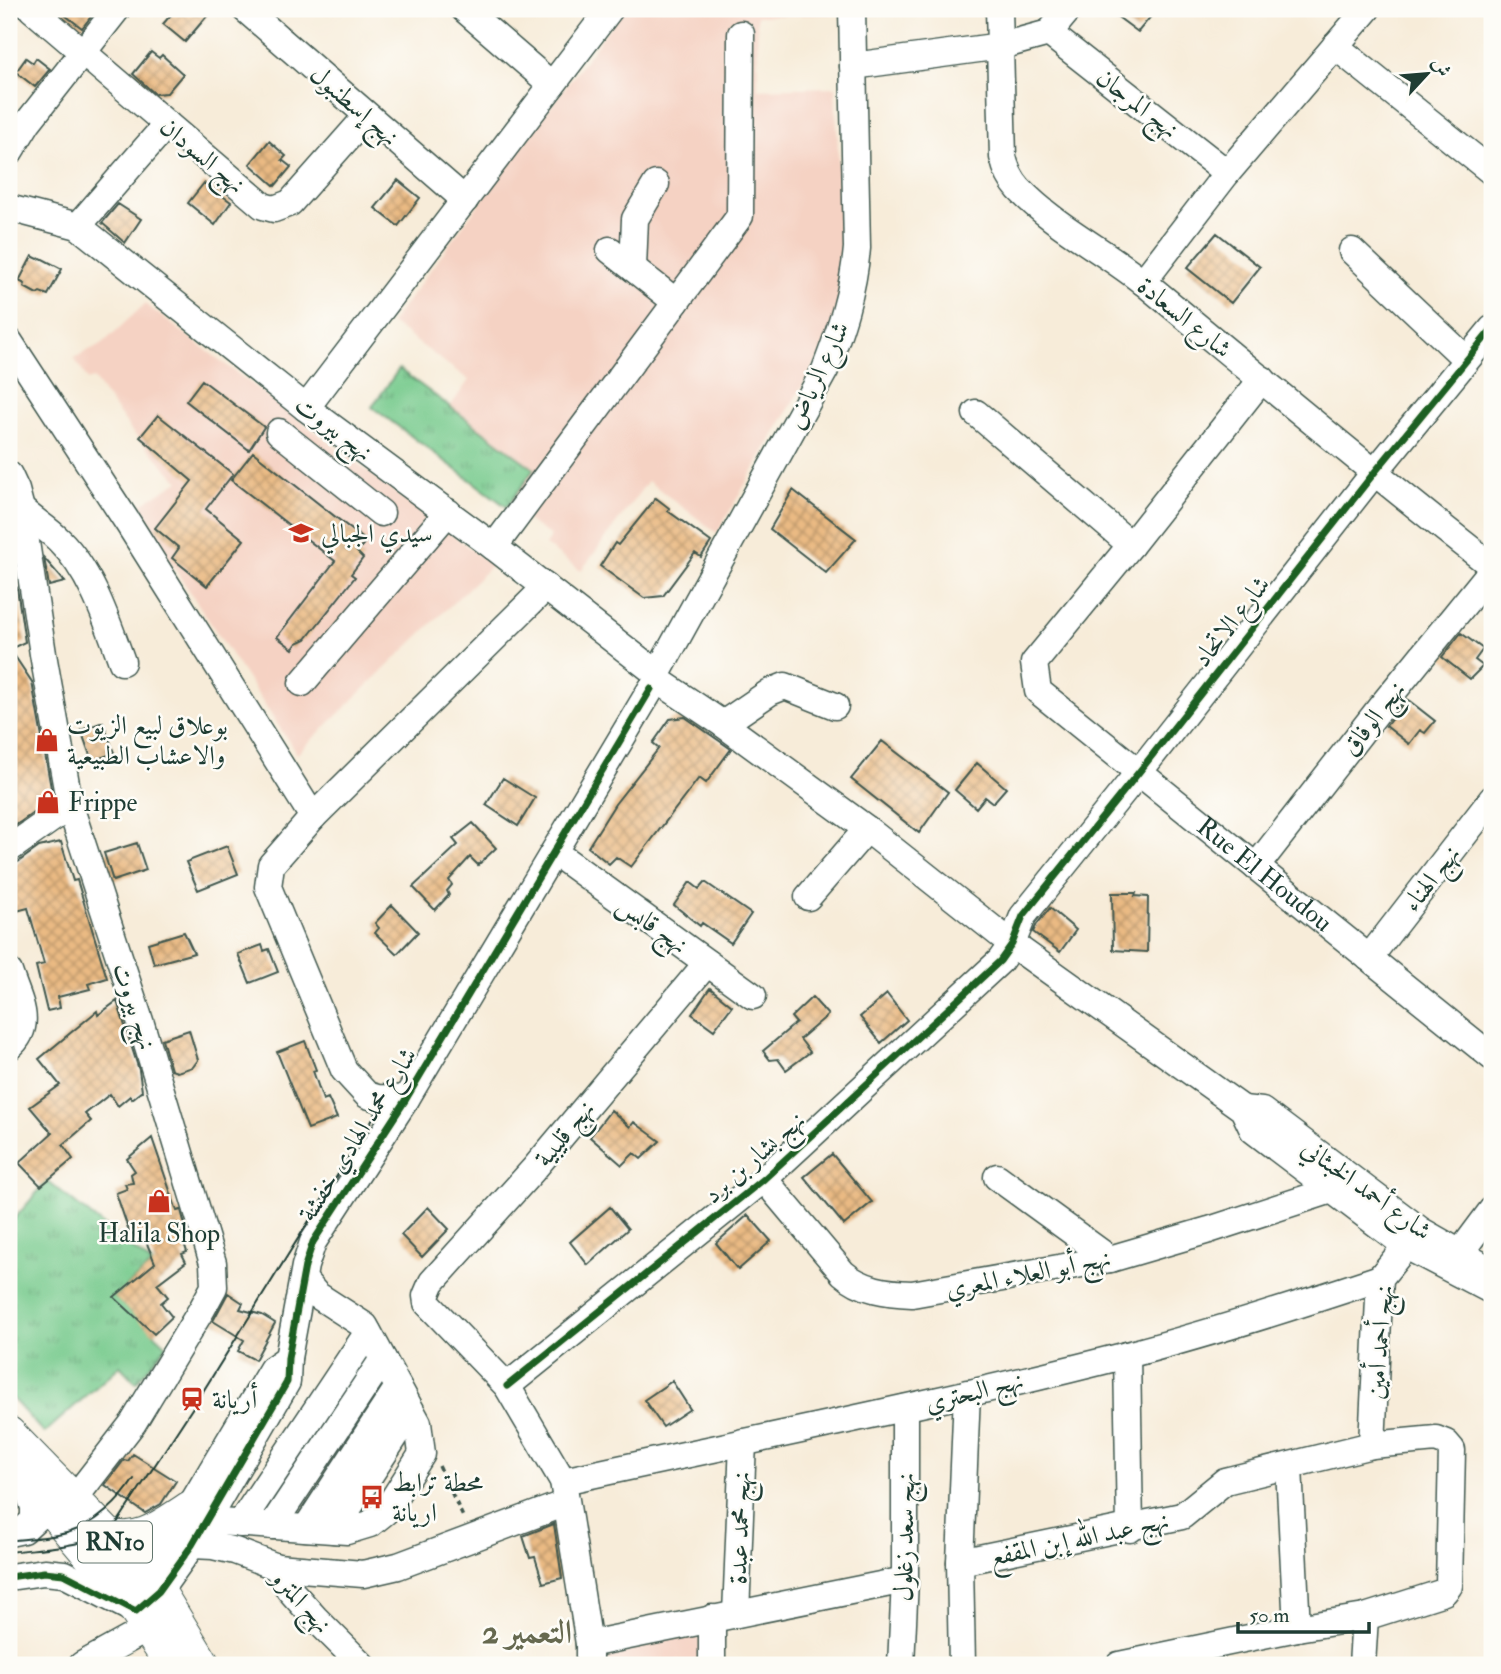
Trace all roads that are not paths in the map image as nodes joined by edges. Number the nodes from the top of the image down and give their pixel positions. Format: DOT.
graph roads {
  1 [pos="32,9"];
  2 [pos="117,9"];
  3 [pos="245,9"];
  4 [pos="464,9"];
  5 [pos="610,9"];
  6 [pos="852,9"];
  7 [pos="999,9"];
  8 [pos="1069,9"];
  9 [pos="1367,9"];
  10 [pos="1049,33"];
  11 [pos="741,34"];
  12 [pos="1001,46"];
  13 [pos="1335,47"];
  14 [pos="83,52"];
  15 [pos="853,66"];
  16 [pos="552,85"];
  17 [pos="367,116"];
  18 [pos="167,124"];
  19 [pos="9,153"];
  20 [pos="1492,172"];
  21 [pos="1227,173"];
  22 [pos="656,184"];
  23 [pos="465,200"];
  24 [pos="9,208"];
  25 [pos="78,226"];
  26 [pos="610,250"];
  27 [pos="1352,251"];
  28 [pos="633,268"];
  29 [pos="1143,282"];
  30 [pos="676,302"];
  31 [pos="1492,329"];
  32 [pos="9,341"];
  33 [pos="1466,359"];
  34 [pos="1262,379"];
  35 [pos="306,408"];
  36 [pos="976,413"];
  37 [pos="279,432"];
  38 [pos="393,472"];
  39 [pos="1374,473"];
  40 [pos="9,475"];
  41 [pos="21,509"];
  42 [pos="447,512"];
  43 [pos="1130,545"];
  44 [pos="495,547"];
  45 [pos="1492,568"];
  46 [pos="546,587"];
  47 [pos="122,662"];
  48 [pos="657,678"];
  49 [pos="302,683"];
  50 [pos="835,706"];
  51 [pos="723,723"];
  52 [pos="1139,772"];
  53 [pos="1492,799"];
  54 [pos="70,806"];
  55 [pos="313,817"];
  56 [pos="867,830"];
  57 [pos="9,849"];
  58 [pos="554,852"];
  59 [pos="1256,867"];
  60 [pos="808,897"];
  61 [pos="1013,944"];
  62 [pos="1369,958"];
  63 [pos="707,963"];
  64 [pos="9,972"];
  65 [pos="753,996"];
  66 [pos="1488,1045"];
  67 [pos="9,1047"];
  68 [pos="406,1099"];
  69 [pos="1243,1109"];
  70 [pos="997,1177"];
  71 [pos="764,1179"];
  72 [pos="1332,1190"];
  73 [pos="1492,1210"];
  74 [pos="1406,1246"];
  75 [pos="1460,1253"];
  76 [pos="1110,1259"];
  77 [pos="1492,1271"];
  78 [pos="1380,1278"];
  79 [pos="303,1279"];
  80 [pos="1492,1292"];
  81 [pos="337,1308"];
  82 [pos="296,1317"];
  83 [pos="1126,1355"];
  84 [pos="394,1379"];
  85 [pos="507,1385"];
  86 [pos="967,1393"];
  87 [pos="905,1408"];
  88 [pos="9,1433"];
  89 [pos="743,1442"];
  90 [pos="1372,1445"];
  91 [pos="1289,1467"];
  92 [pos="15,1468"];
  93 [pos="565,1492"];
  94 [pos="74,1499"];
  95 [pos="198,1514"];
  96 [pos="295,1527"];
  97 [pos="1130,1529"];
  98 [pos="9,1533"];
  99 [pos="108,1534"];
  100 [pos="192,1545"];
  101 [pos="960,1562"];
  102 [pos="277,1567"];
  103 [pos="9,1577"];
  104 [pos="905,1580"];
  105 [pos="142,1599"];
  106 [pos="724,1616"];
  107 [pos="1365,1617"];
  108 [pos="1297,1628"];
  109 [pos="589,1655"];
  110 [pos="82,1665"];
  111 [pos="171,1665"];
  112 [pos="204,1665"];
  113 [pos="362,1665"];
  114 [pos="712,1665"];
  115 [pos="901,1665"];
  116 [pos="962,1665"];
  117 [pos="1119,1665"];
  118 [pos="1362,1665"];
  1 -- 14 [label="street, نهج السودان"];
  2 -- 14 [label="street"];
  3 -- 17 [label="street, نهج إسطنبول"];
  4 -- 16 [label="street"];
  5 -- 16 [label="street"];
  6 -- 15 [label="street, شارع الرياض"];
  7 -- 12 [label="street, شارع السعادة"];
  8 -- 10 [label="street"];
  9 -- 13 [label="street"];
  10 -- 12 [label="street"];
  10 -- 21 [label="street, نهج المرجان"];
  11 -- 30 [label="street"];
  12 -- 15 [label="street"];
  12 -- 29 [label="street, شارع السعادة"];
  13 -- 20 [label="street"];
  13 -- 21 [label="street"];
  14 -- 18 [label="street, نهج السودان"];
  14 -- 19 [label="street"];
  15 -- 48 [label="street, شارع الرياض"];
  16 -- 23 [label="street"];
  17 -- 18 [label="street, نهج السودان"];
  17 -- 23 [label="street, نهج إسطنبول"];
  18 -- 25 [label="street"];
  21 -- 29 [label="street"];
  22 -- 28 [label="street"];
  23 -- 35 [label="street"];
  24 -- 25 [label="street, نهج بيروت"];
  25 -- 35 [label="street, نهج بيروت"];
  26 -- 28 [label="street"];
  27 -- 33 [label="street"];
  28 -- 30 [label="street"];
  29 -- 34 [label="street, شارع السعادة"];
  30 -- 44 [label="street"];
  31 -- 33 [label="street, شارع الاتحاد"];
  32 -- 55 [label="street"];
  33 -- 39 [label="street, شارع الاتحاد"];
  34 -- 39 [label="street, شارع السعادة"];
  34 -- 43 [label="street"];
  35 -- 38 [label="street, نهج بيروت"];
  36 -- 43 [label="street"];
  37 -- 38 [label="street"];
  38 -- 42 [label="street, نهج بيروت"];
  39 -- 45 [label="street, شارع السعادة"];
  39 -- 52 [label="street, شارع الاتحاد"];
  40 -- 41 [label="street, نهج بيروت"];
  41 -- 47 [label="street"];
  41 -- 54 [label="street, نهج بيروت"];
  42 -- 44 [label="street, نهج بيروت"];
  42 -- 49 [label="street"];
  43 -- 52 [label="street, Rue El Houdou"];
  44 -- 46 [label="street, نهج بيروت"];
  45 -- 59 [label="street, نهج الوفاق"];
  46 -- 48 [label="street, نهج بيروت"];
  46 -- 55 [label="street"];
  48 -- 51 [label="street, نهج بيروت"];
  48 -- 58 [label="street, شارع محمد الهادي خفشة"];
  50 -- 51 [label="street"];
  51 -- 56 [label="street, نهج بيروت"];
  52 -- 59 [label="street, Rue El Houdou"];
  52 -- 61 [label="street, شارع الاتحاد"];
  53 -- 62 [label="street, نهج الهناء"];
  54 -- 57 [label="street"];
  54 -- 94 [label="street, نهج بيروت"];
  55 -- 68 [label="street"];
  56 -- 60 [label="street"];
  56 -- 61 [label="street, نهج بيروت"];
  58 -- 63 [label="street, نهج قابس"];
  58 -- 68 [label="street, شارع محمد الهادي خفشة"];
  59 -- 62 [label="street, Rue El Houdou"];
  61 -- 69 [label="street, نهج بيروت"];
  61 -- 71 [label="street, نهج بشار بن برد"];
  62 -- 66 [label="street, Rue El Houdou"];
  63 -- 65 [label="street, نهج قابس"];
  63 -- 85 [label="street, نهج قليبية"];
  64 -- 67 [label="street"];
  68 -- 79 [label="street, شارع محمد الهادي خفشة"];
  69 -- 72 [label="street"];
  69 -- 75 [label="street, شارع أحمد الخبثاني"];
  70 -- 76 [label="street"];
  71 -- 76 [label="street, نهج أبو العلاء المعري"];
  71 -- 85 [label="street, نهج بشار بن برد"];
  72 -- 74 [label="street"];
  72 -- 76 [label="street, نهج أبو العلاء المعري"];
  73 -- 75 [label="street"];
  74 -- 78 [label="street, نهج أحمد أمين"];
  74 -- 80 [label="street"];
  75 -- 77 [label="street, شارع أحمد الخبثاني"];
  78 -- 83 [label="street, نهج البحتري"];
  78 -- 90 [label="street, نهج أحمد أمين"];
  79 -- 81 [label="street"];
  79 -- 82 [label="street, شارع محمد الهادي خفشة"];
  81 -- 82 [label="street"];
  81 -- 84 [label="street"];
  82 -- 95 [label="street, شارع محمد الهادي خفشة"];
  83 -- 86 [label="street, نهج البحتري"];
  83 -- 97 [label="street"];
  84 -- 96 [label="street"];
  84 -- 96 [label="street"];
  84 -- 96 [label="street"];
  84 -- 96 [label="street"];
  85 -- 93 [label="street"];
  86 -- 87 [label="street, نهج البحتري"];
  86 -- 101 [label="street"];
  87 -- 89 [label="street, نهج البحتري"];
  87 -- 104 [label="street, نهج سعد زغلول"];
  88 -- 94 [label="main road, RN10"];
  89 -- 93 [label="street, نهج البحتري"];
  89 -- 106 [label="street, نهج محمد عبدة"];
  90 -- 91 [label="street, نهج عبد الله إبن المقفع"];
  90 -- 107 [label="street, نهج عبد الله إبن المقفع"];
  91 -- 97 [label="street, نهج عبد الله إبن المقفع"];
  91 -- 108 [label="street"];
  92 -- 98 [label="street"];
  92 -- 105 [label="main road, RN10"];
  93 -- 102 [label="street, نهج البحتري"];
  93 -- 109 [label="street"];
  94 -- 99 [label="main road, RN10"];
  95 -- 96 [label="street"];
  95 -- 99 [label="main road"];
  95 -- 100 [label="street, شارع محمد الهادي خفشة"];
  95 -- 105 [label="street, شارع محمد الهادي خفشة"];
  97 -- 101 [label="street, نهج عبد الله إبن المقفع"];
  99 -- 105 [label="main road, RN10"];
  100 -- 102 [label="street, نهج المترو"];
  100 -- 105 [label="street, شارع محمد الهادي خفشة"];
  101 -- 116 [label="street"];
  102 -- 113 [label="street, نهج المترو"];
  103 -- 105 [label="street"];
  104 -- 106 [label="street"];
  104 -- 115 [label="street, نهج سعد زغلول"];
  105 -- 110 [label="street"];
  105 -- 111 [label="main road, RN10"];
  105 -- 112 [label="main road, RN10"];
  106 -- 109 [label="street"];
  106 -- 114 [label="street, نهج محمد عبدة"];
  107 -- 108 [label="street"];
  107 -- 118 [label="street"];
  108 -- 117 [label="street"];
}
